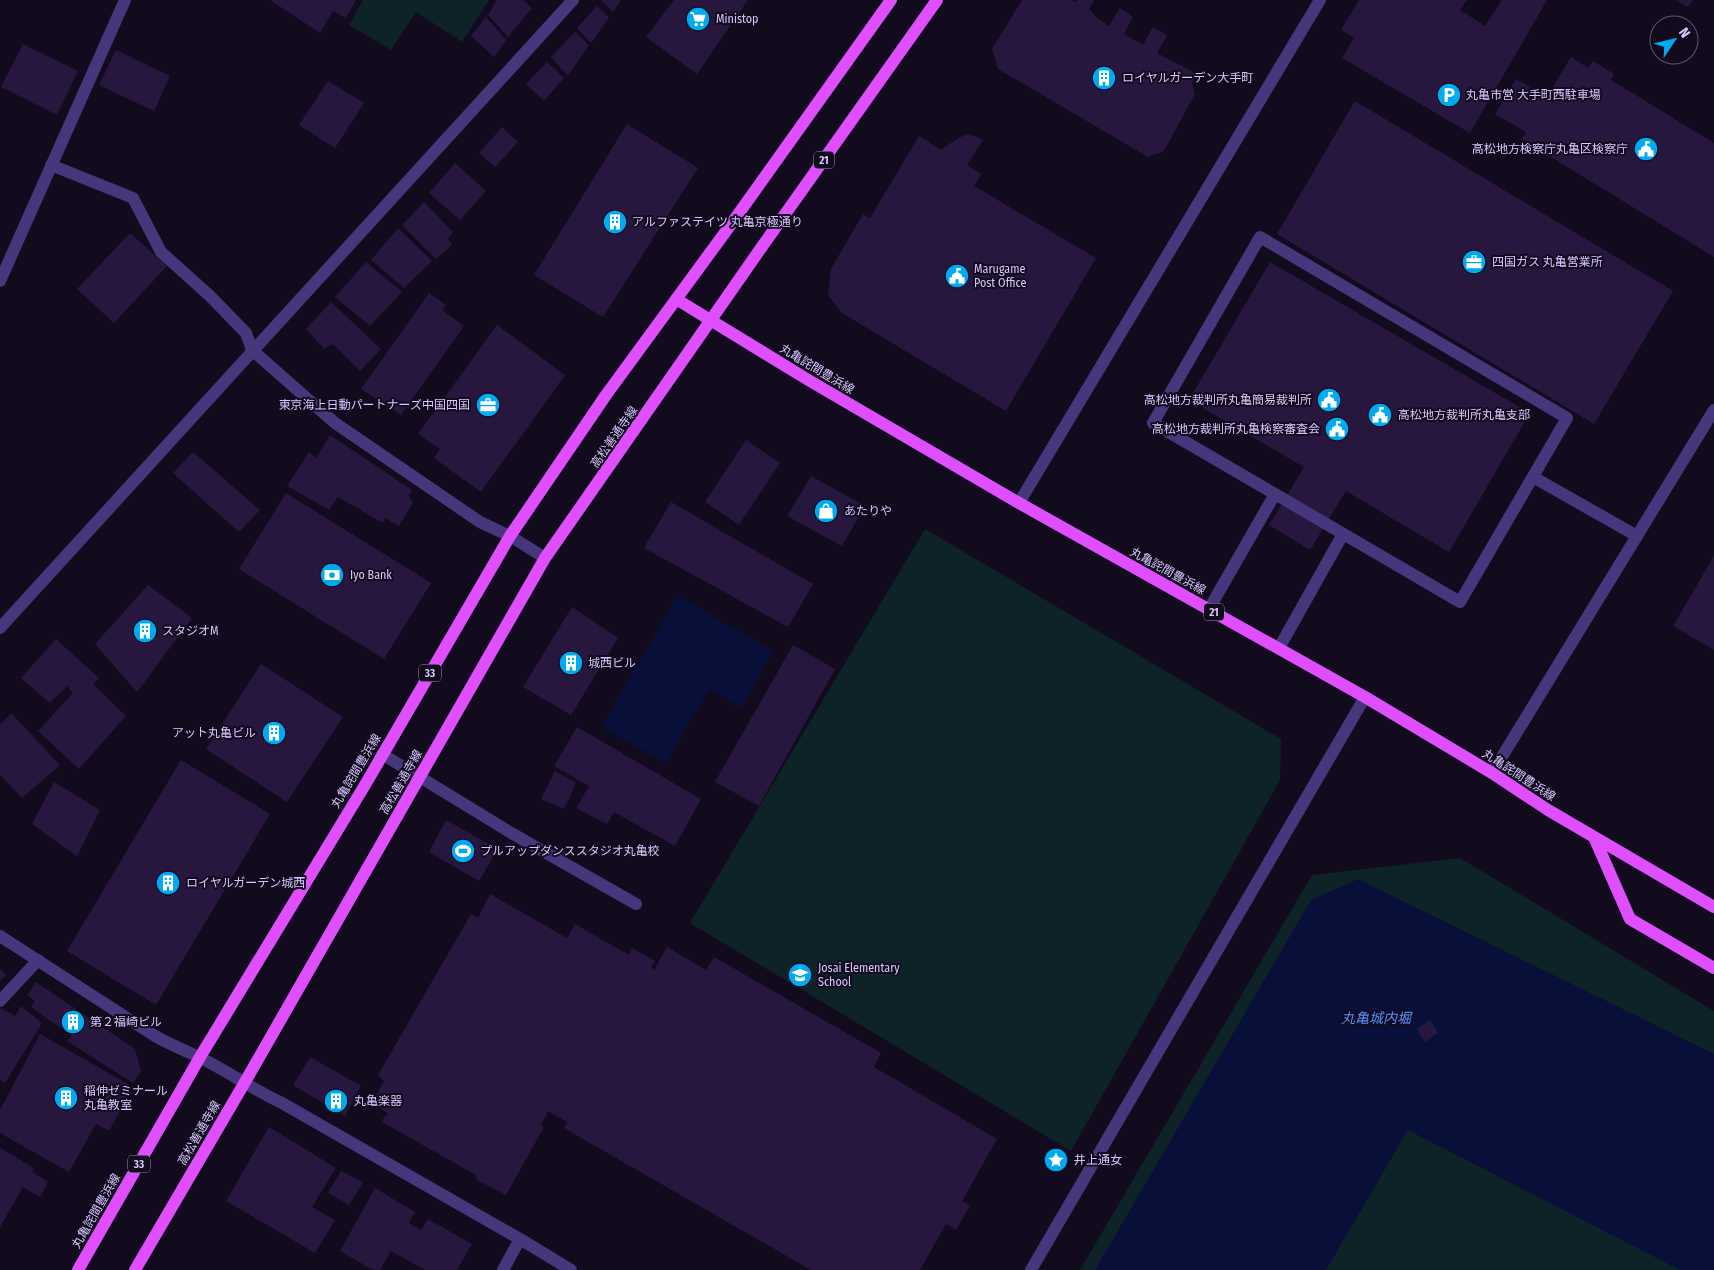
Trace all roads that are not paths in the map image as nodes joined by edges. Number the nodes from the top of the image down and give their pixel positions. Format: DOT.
graph roads {
  1 [pos="125,0"];
  2 [pos="572,0"];
  3 [pos="891,0"];
  4 [pos="937,0"];
  5 [pos="1320,0"];
  6 [pos="51,165"];
  7 [pos="0,280"];
  8 [pos="676,299"];
  9 [pos="711,321"];
  10 [pos="252,350"];
  11 [pos="1714,410"];
  12 [pos="1533,477"];
  13 [pos="1275,494"];
  14 [pos="1019,503"];
  15 [pos="1343,534"];
  16 [pos="510,536"];
  17 [pos="1637,536"];
  18 [pos="546,558"];
  19 [pos="1209,609"];
  20 [pos="0,628"];
  21 [pos="1279,648"];
  22 [pos="1365,697"];
  23 [pos="382,754"];
  24 [pos="1492,773"];
  25 [pos="420,777"];
  26 [pos="1594,836"];
  27 [pos="636,904"];
  28 [pos="1714,907"];
  29 [pos="0,936"];
  30 [pos="38,960"];
  31 [pos="1714,968"];
  32 [pos="0,1001"];
  33 [pos="200,1057"];
  34 [pos="245,1082"];
  35 [pos="520,1239"];
  36 [pos="78,1270"];
  37 [pos="135,1270"];
  38 [pos="504,1270"];
  39 [pos="571,1270"];
  40 [pos="1031,1270"];
  1 -- 6 [label="street"];
  2 -- 10 [label="street"];
  3 -- 8 [label="main road, 丸亀詫間豊浜線"];
  4 -- 9 [label="main road, 21"];
  5 -- 14 [label="street"];
  6 -- 7 [label="street"];
  6 -- 10 [label="street"];
  8 -- 9 [label="main road, 丸亀詫間豊浜線 / 21"];
  8 -- 16 [label="main road, 丸亀詫間豊浜線 / 33"];
  9 -- 14 [label="main road, 丸亀詫間豊浜線 / 21"];
  9 -- 18 [label="main road, 高松善通寺線"];
  10 -- 16 [label="street"];
  10 -- 20 [label="street"];
  11 -- 17 [label="street"];
  12 -- 13 [label="street"];
  12 -- 15 [label="street"];
  12 -- 17 [label="street"];
  13 -- 15 [label="street"];
  13 -- 19 [label="street"];
  14 -- 19 [label="main road, 丸亀詫間豊浜線 / 21"];
  15 -- 21 [label="street"];
  16 -- 18 [label="street"];
  16 -- 23 [label="main road, 丸亀詫間豊浜線 / 33"];
  17 -- 24 [label="street"];
  18 -- 25 [label="main road, 高松善通寺線"];
  19 -- 21 [label="main road, 丸亀詫間豊浜線 / 21"];
  21 -- 22 [label="main road, 丸亀詫間豊浜線 / 21"];
  22 -- 24 [label="main road, 丸亀詫間豊浜線 / 21"];
  22 -- 40 [label="street"];
  23 -- 25 [label="street"];
  23 -- 33 [label="main road, 丸亀詫間豊浜線 / 33"];
  24 -- 26 [label="main road, 丸亀詫間豊浜線 / 21"];
  25 -- 27 [label="street"];
  25 -- 34 [label="main road, 高松善通寺線"];
  26 -- 28 [label="main road, 丸亀詫間豊浜線 / 21"];
  26 -- 31 [label="main road"];
  29 -- 30 [label="street"];
  30 -- 32 [label="street"];
  30 -- 33 [label="street"];
  33 -- 34 [label="street"];
  33 -- 36 [label="main road, 丸亀詫間豊浜線 / 33"];
  34 -- 35 [label="street"];
  34 -- 37 [label="main road, 高松善通寺線"];
  35 -- 38 [label="street"];
  35 -- 39 [label="street"];
}
